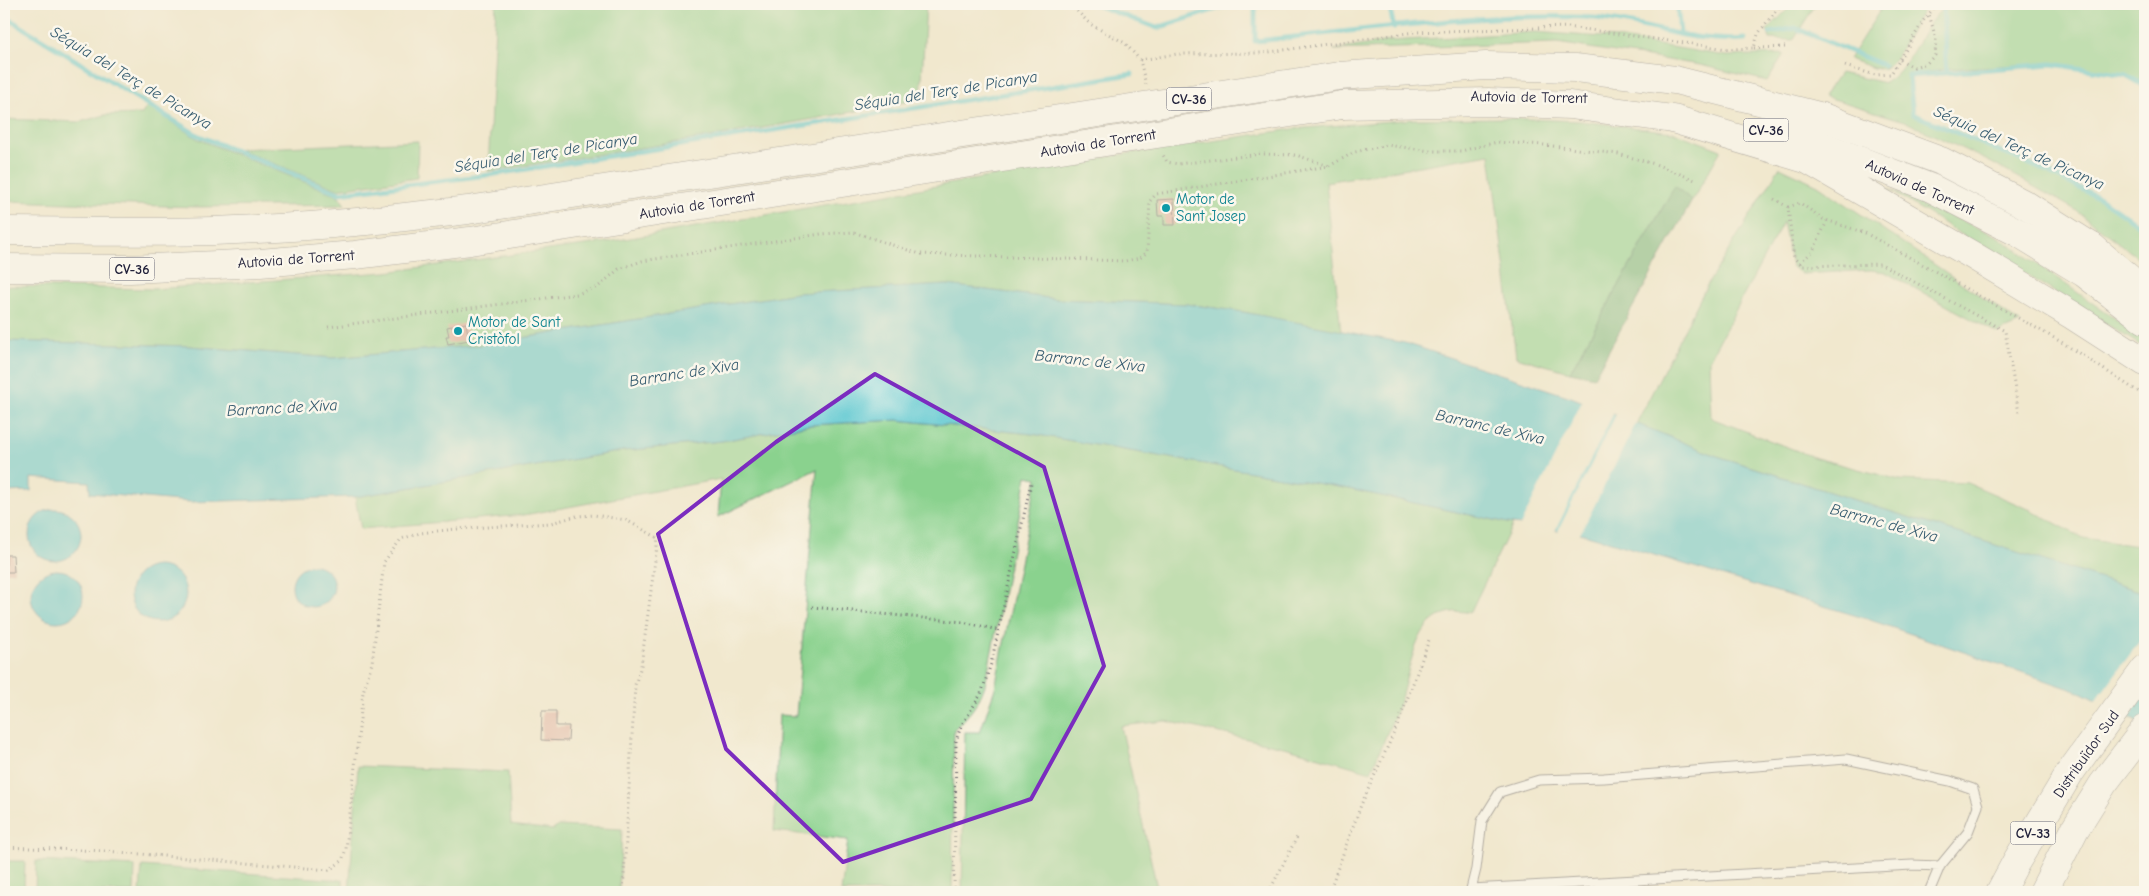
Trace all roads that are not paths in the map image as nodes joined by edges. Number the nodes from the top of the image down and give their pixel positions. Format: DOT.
graph roads {
  1 [pos="1342,105"];
  2 [pos="4,221"];
  3 [pos="4,231"];
  4 [pos="66,231"];
  5 [pos="2092,247"];
  6 [pos="4,268"];
  7 [pos="2145,280"];
  8 [pos="2145,292"];
  9 [pos="2145,320"];
  10 [pos="2145,362"];
  11 [pos="2145,669"];
  12 [pos="2145,729"];
  13 [pos="1940,866"];
  14 [pos="1471,891"];
  15 [pos="1929,892"];
  16 [pos="2000,892"];
  17 [pos="2043,892"];
  1 -- 6 [label="highway, Autovia de Torrent / CV-36"];
  1 -- 9 [label="highway, Autovia de Torrent / CV-36"];
  1 -- 10 [label="highway"];
  2 -- 4 [label="highway"];
  3 -- 4 [label="highway, Autovia de Torrent / CV-36"];
  4 -- 5 [label="highway, Autovia de Torrent / CV-36"];
  5 -- 7 [label="highway, CV-36"];
  5 -- 8 [label="highway"];
  11 -- 16 [label="highway, Distribuïdor Sud / CV-33"];
  12 -- 17 [label="highway, Distribuïdor Sud / CV-33"];
  13 -- 14 [label="lane"];
  13 -- 14 [label="lane"];
  13 -- 15 [label="lane"];
}
